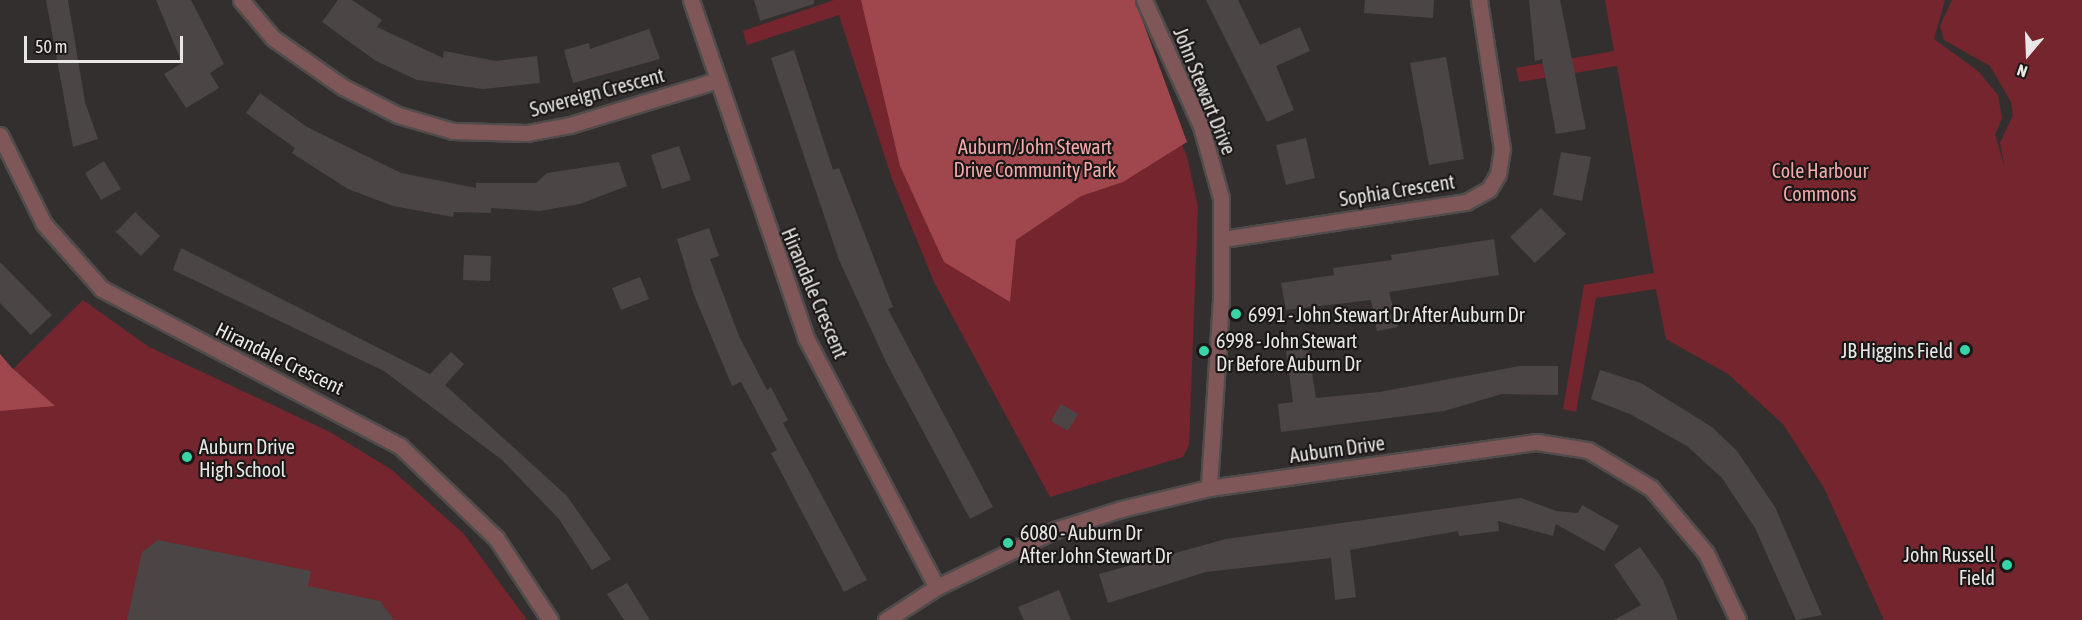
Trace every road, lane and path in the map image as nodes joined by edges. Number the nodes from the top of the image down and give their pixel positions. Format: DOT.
graph roads {
  1 [pos="241,0"];
  2 [pos="691,0"];
  3 [pos="1144,0"];
  4 [pos="1479,0"];
  5 [pos="718,80"];
  6 [pos="0,135"];
  7 [pos="1223,239"];
  8 [pos="1209,488"];
  9 [pos="937,587"];
  10 [pos="550,620"];
  11 [pos="886,620"];
  12 [pos="1738,620"];
  1 -- 5 [label="street, Sovereign Crescent"];
  2 -- 5 [label="street, Hirandale Crescent"];
  3 -- 7 [label="street, John Stewart Drive"];
  4 -- 7 [label="street, Sophia Crescent"];
  5 -- 9 [label="street, Hirandale Crescent"];
  6 -- 10 [label="street, Hirandale Crescent"];
  7 -- 8 [label="street, John Stewart Drive"];
  8 -- 9 [label="street, Auburn Drive"];
  8 -- 12 [label="street, Auburn Drive"];
  9 -- 11 [label="street, Auburn Drive"];
}
